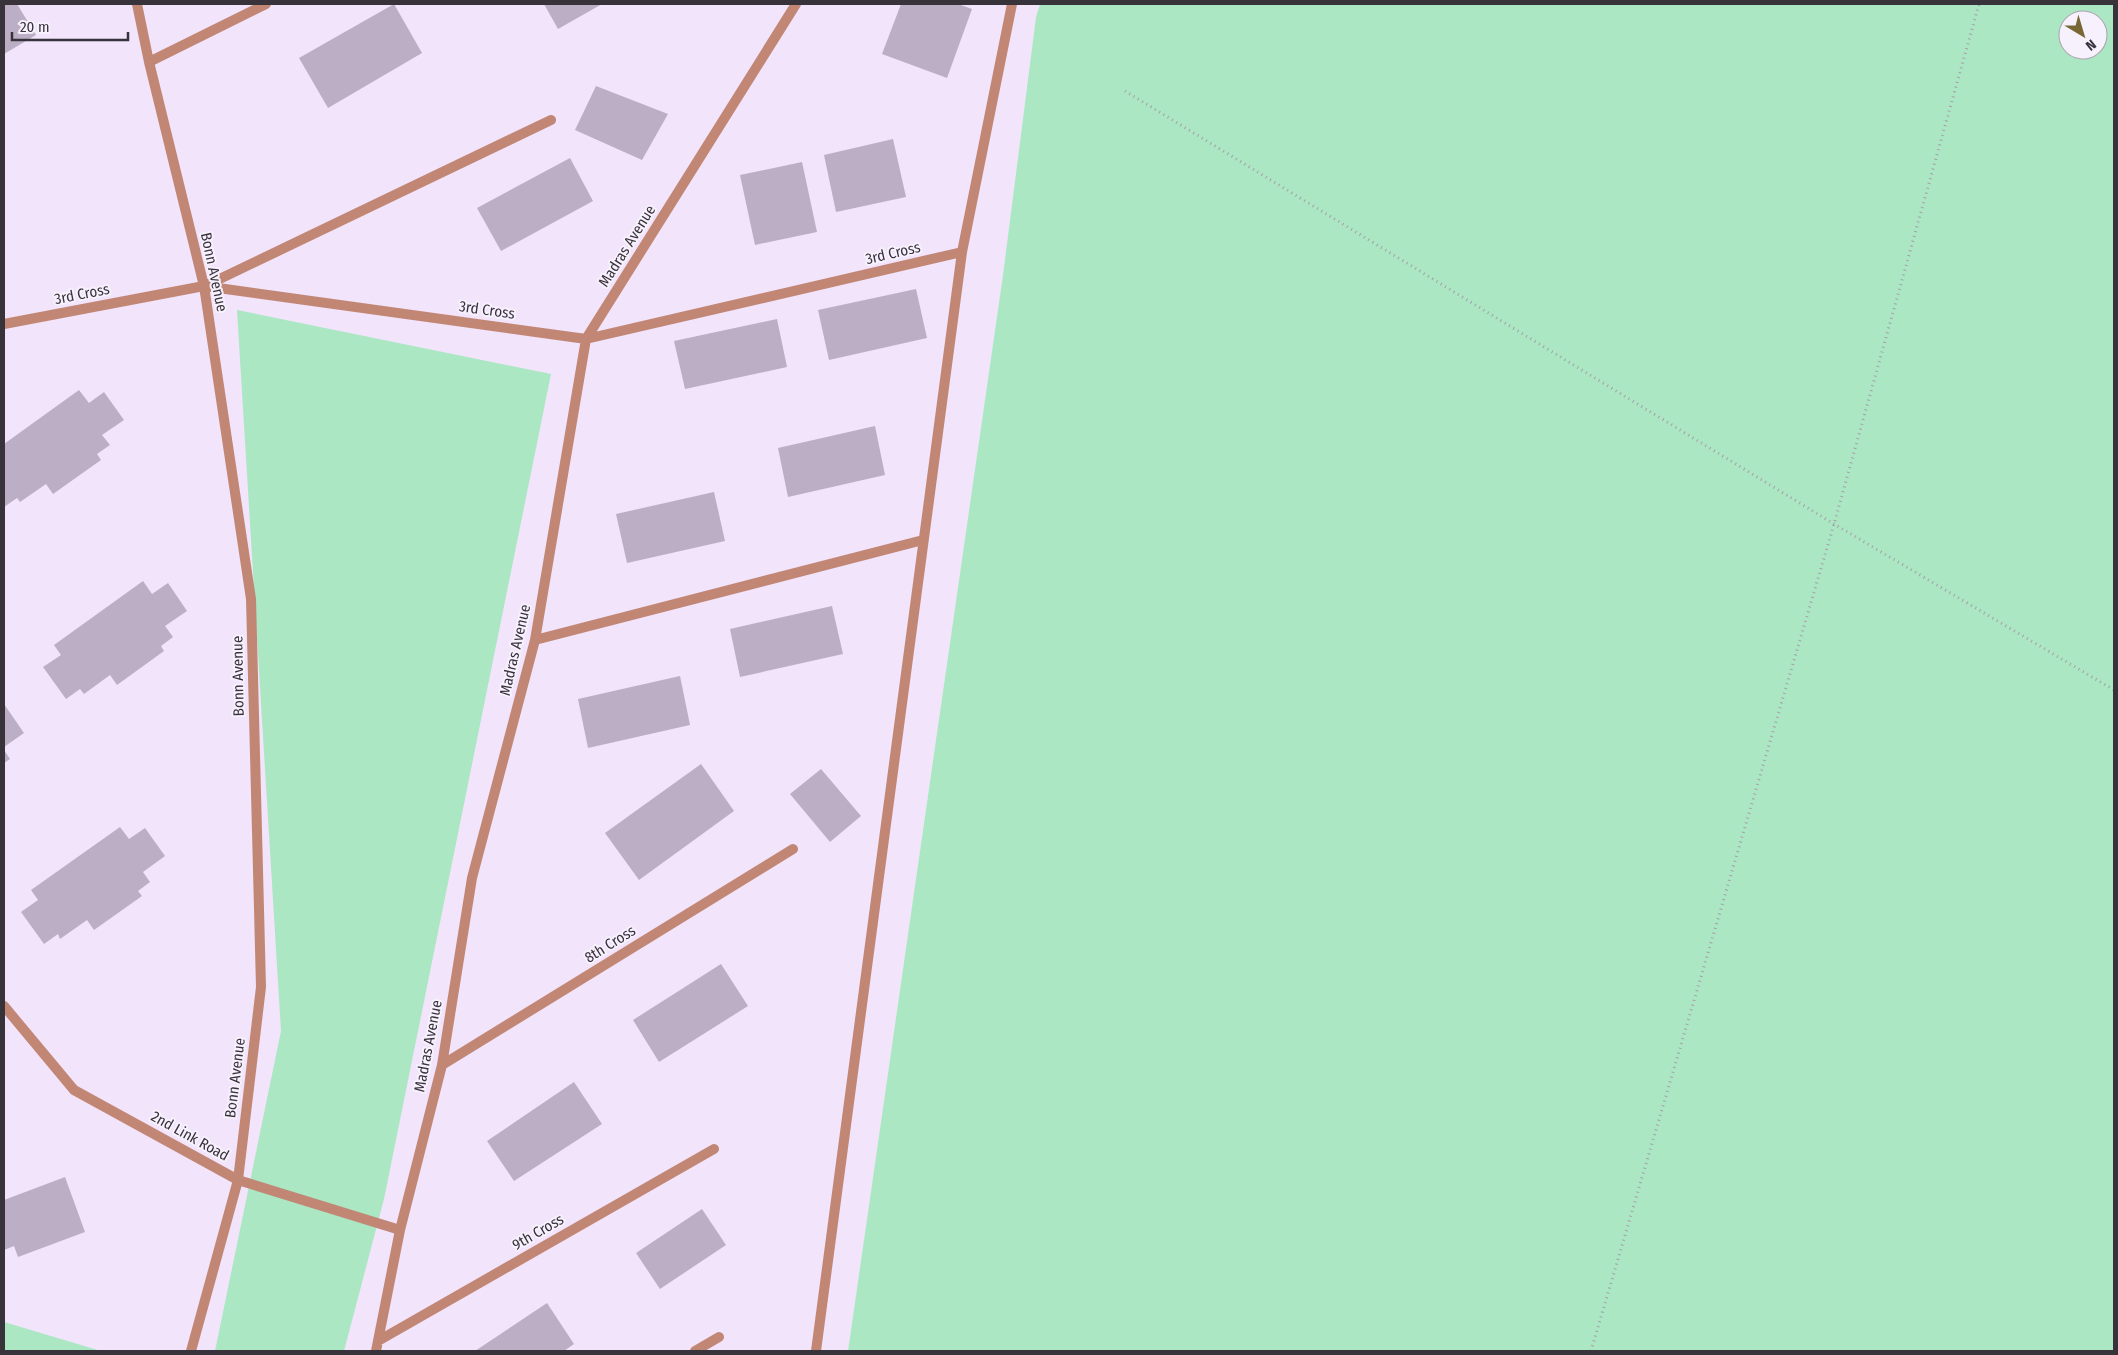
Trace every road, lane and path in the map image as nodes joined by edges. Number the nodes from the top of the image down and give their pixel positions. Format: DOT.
graph roads {
  1 [pos="138,4"];
  2 [pos="266,4"];
  3 [pos="796,4"];
  4 [pos="1012,4"];
  5 [pos="1979,4"];
  6 [pos="148,62"];
  7 [pos="1125,91"];
  8 [pos="551,120"];
  9 [pos="962,252"];
  10 [pos="204,286"];
  11 [pos="4,324"];
  12 [pos="586,339"];
  13 [pos="1834,524"];
  14 [pos="923,540"];
  15 [pos="535,640"];
  16 [pos="2114,690"];
  17 [pos="793,849"];
  18 [pos="4,1006"];
  19 [pos="442,1065"];
  20 [pos="714,1149"];
  21 [pos="238,1180"];
  22 [pos="400,1230"];
  23 [pos="719,1337"];
  24 [pos="377,1346"];
  25 [pos="191,1351"];
  26 [pos="695,1351"];
  27 [pos="816,1351"];
  28 [pos="1591,1351"];
  1 -- 6 [label="lane, Bonn Avenue"];
  2 -- 6 [label="lane"];
  3 -- 12 [label="lane, Madras Avenue"];
  4 -- 9 [label="lane"];
  5 -- 13 [label="path"];
  6 -- 10 [label="lane, Bonn Avenue"];
  7 -- 13 [label="path"];
  8 -- 10 [label="lane"];
  9 -- 12 [label="lane, 3rd Cross"];
  9 -- 14 [label="lane"];
  10 -- 11 [label="lane, 3rd Cross"];
  10 -- 12 [label="lane, 3rd Cross"];
  10 -- 21 [label="lane, Bonn Avenue"];
  12 -- 15 [label="lane, Madras Avenue"];
  13 -- 16 [label="path"];
  13 -- 28 [label="path"];
  14 -- 15 [label="lane"];
  14 -- 27 [label="lane"];
  15 -- 19 [label="lane, Madras Avenue"];
  17 -- 19 [label="lane, 8th Cross"];
  18 -- 21 [label="lane, 2nd Link Road"];
  19 -- 22 [label="lane, Madras Avenue"];
  20 -- 24 [label="lane, 9th Cross"];
  21 -- 22 [label="lane, 2nd Link Road"];
  21 -- 25 [label="lane, Bonn Avenue"];
  22 -- 24 [label="lane, Madras Avenue"];
  23 -- 26 [label="lane"];
}
